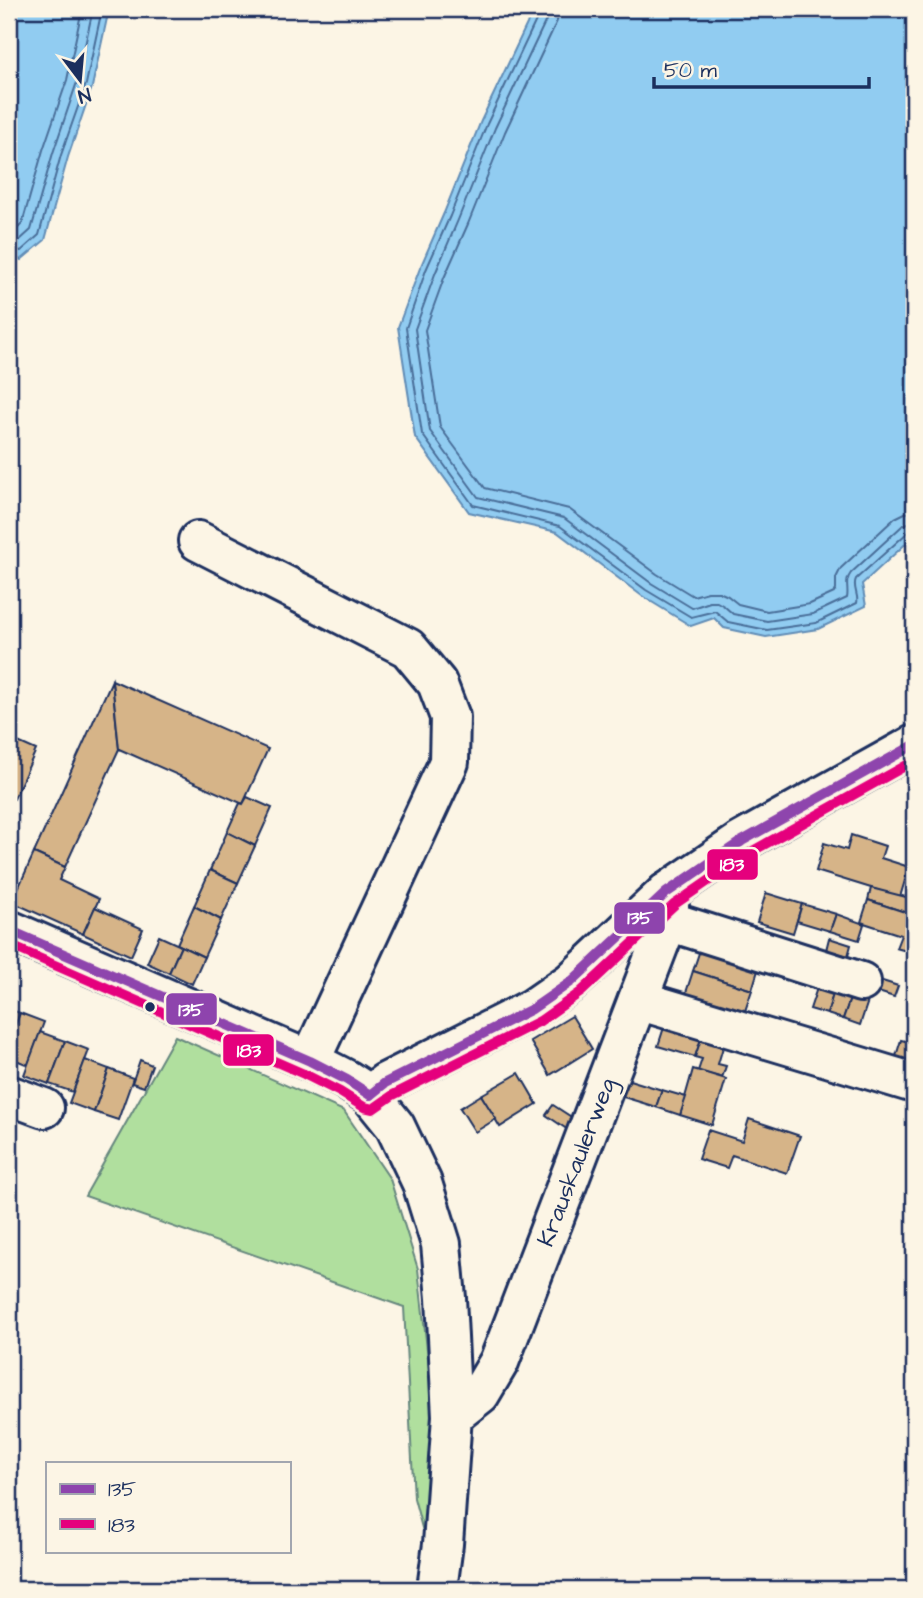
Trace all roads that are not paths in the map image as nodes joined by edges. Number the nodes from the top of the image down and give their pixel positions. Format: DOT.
graph roads {
  1 [pos="198,541"];
  2 [pos="914,745"];
  3 [pos="667,907"];
  4 [pos="9,930"];
  5 [pos="861,982"];
  6 [pos="638,1000"];
  7 [pos="310,1061"];
  8 [pos="914,1083"];
  9 [pos="9,1095"];
  10 [pos="370,1095"];
  11 [pos="44,1108"];
  12 [pos="452,1416"];
  13 [pos="436,1589"];
  1 -- 7 [label="street"];
  2 -- 3 [label="street"];
  3 -- 5 [label="street"];
  3 -- 6 [label="street, Krauskaulerweg"];
  3 -- 10 [label="street"];
  4 -- 7 [label="street"];
  6 -- 8 [label="street"];
  6 -- 12 [label="street, Krauskaulerweg"];
  7 -- 10 [label="street"];
  9 -- 11 [label="street"];
  10 -- 12 [label="street"];
  12 -- 13 [label="street"];
}
